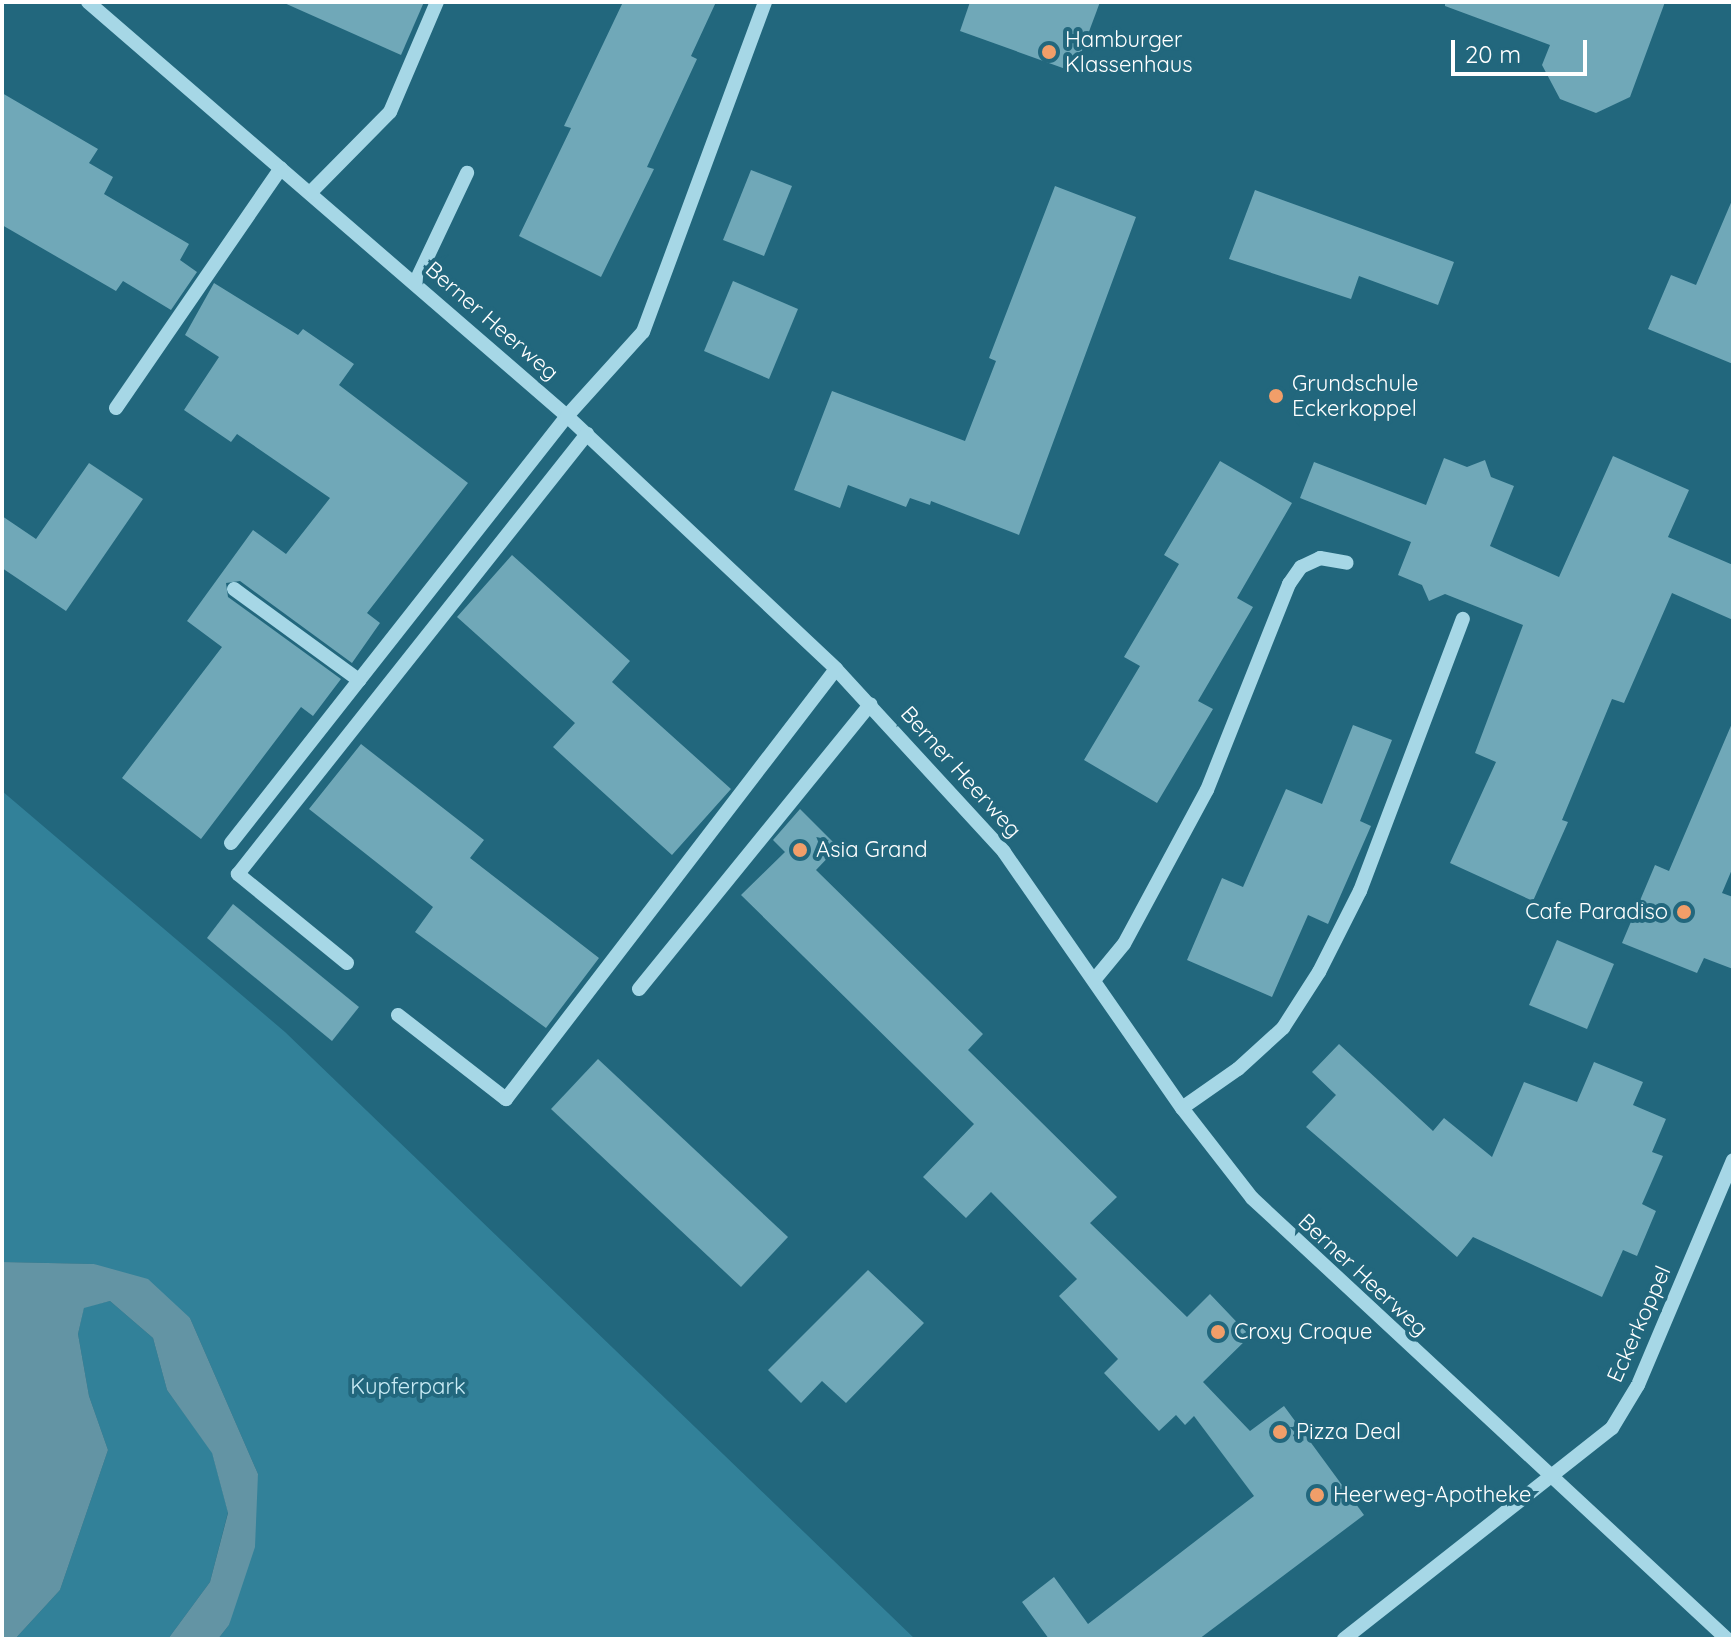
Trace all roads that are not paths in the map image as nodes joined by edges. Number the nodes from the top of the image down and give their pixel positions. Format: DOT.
graph roads {
  1 [pos="88,2"];
  2 [pos="437,2"];
  3 [pos="765,2"];
  4 [pos="281,168"];
  5 [pos="467,173"];
  6 [pos="310,193"];
  7 [pos="415,283"];
  8 [pos="116,408"];
  9 [pos="567,416"];
  10 [pos="587,434"];
  11 [pos="1347,563"];
  12 [pos="234,589"];
  13 [pos="1463,619"];
  14 [pos="836,669"];
  15 [pos="359,680"];
  16 [pos="871,704"];
  17 [pos="231,843"];
  18 [pos="347,963"];
  19 [pos="1095,979"];
  20 [pos="639,989"];
  21 [pos="398,1015"];
  22 [pos="1182,1108"];
  23 [pos="1733,1160"];
  24 [pos="1550,1480"];
  25 [pos="1344,1639"];
  26 [pos="1727,1639"];
  1 -- 4 [label="street, Berner Heerweg"];
  2 -- 6 [label="street"];
  3 -- 9 [label="street"];
  4 -- 6 [label="street, Berner Heerweg"];
  4 -- 8 [label="street"];
  5 -- 7 [label="street"];
  6 -- 7 [label="street, Berner Heerweg"];
  7 -- 9 [label="street, Berner Heerweg"];
  9 -- 10 [label="street, Berner Heerweg"];
  9 -- 15 [label="street"];
  10 -- 14 [label="street, Berner Heerweg"];
  10 -- 18 [label="street"];
  11 -- 19 [label="street"];
  12 -- 15 [label="street"];
  13 -- 22 [label="street"];
  14 -- 16 [label="street, Berner Heerweg"];
  14 -- 21 [label="street"];
  15 -- 17 [label="street"];
  16 -- 19 [label="street, Berner Heerweg"];
  16 -- 20 [label="street"];
  19 -- 22 [label="street, Berner Heerweg"];
  22 -- 24 [label="street, Berner Heerweg"];
  23 -- 24 [label="street, Eckerkoppel"];
  24 -- 25 [label="street, Eckerkoppel"];
  24 -- 26 [label="street, Berner Heerweg"];
}
